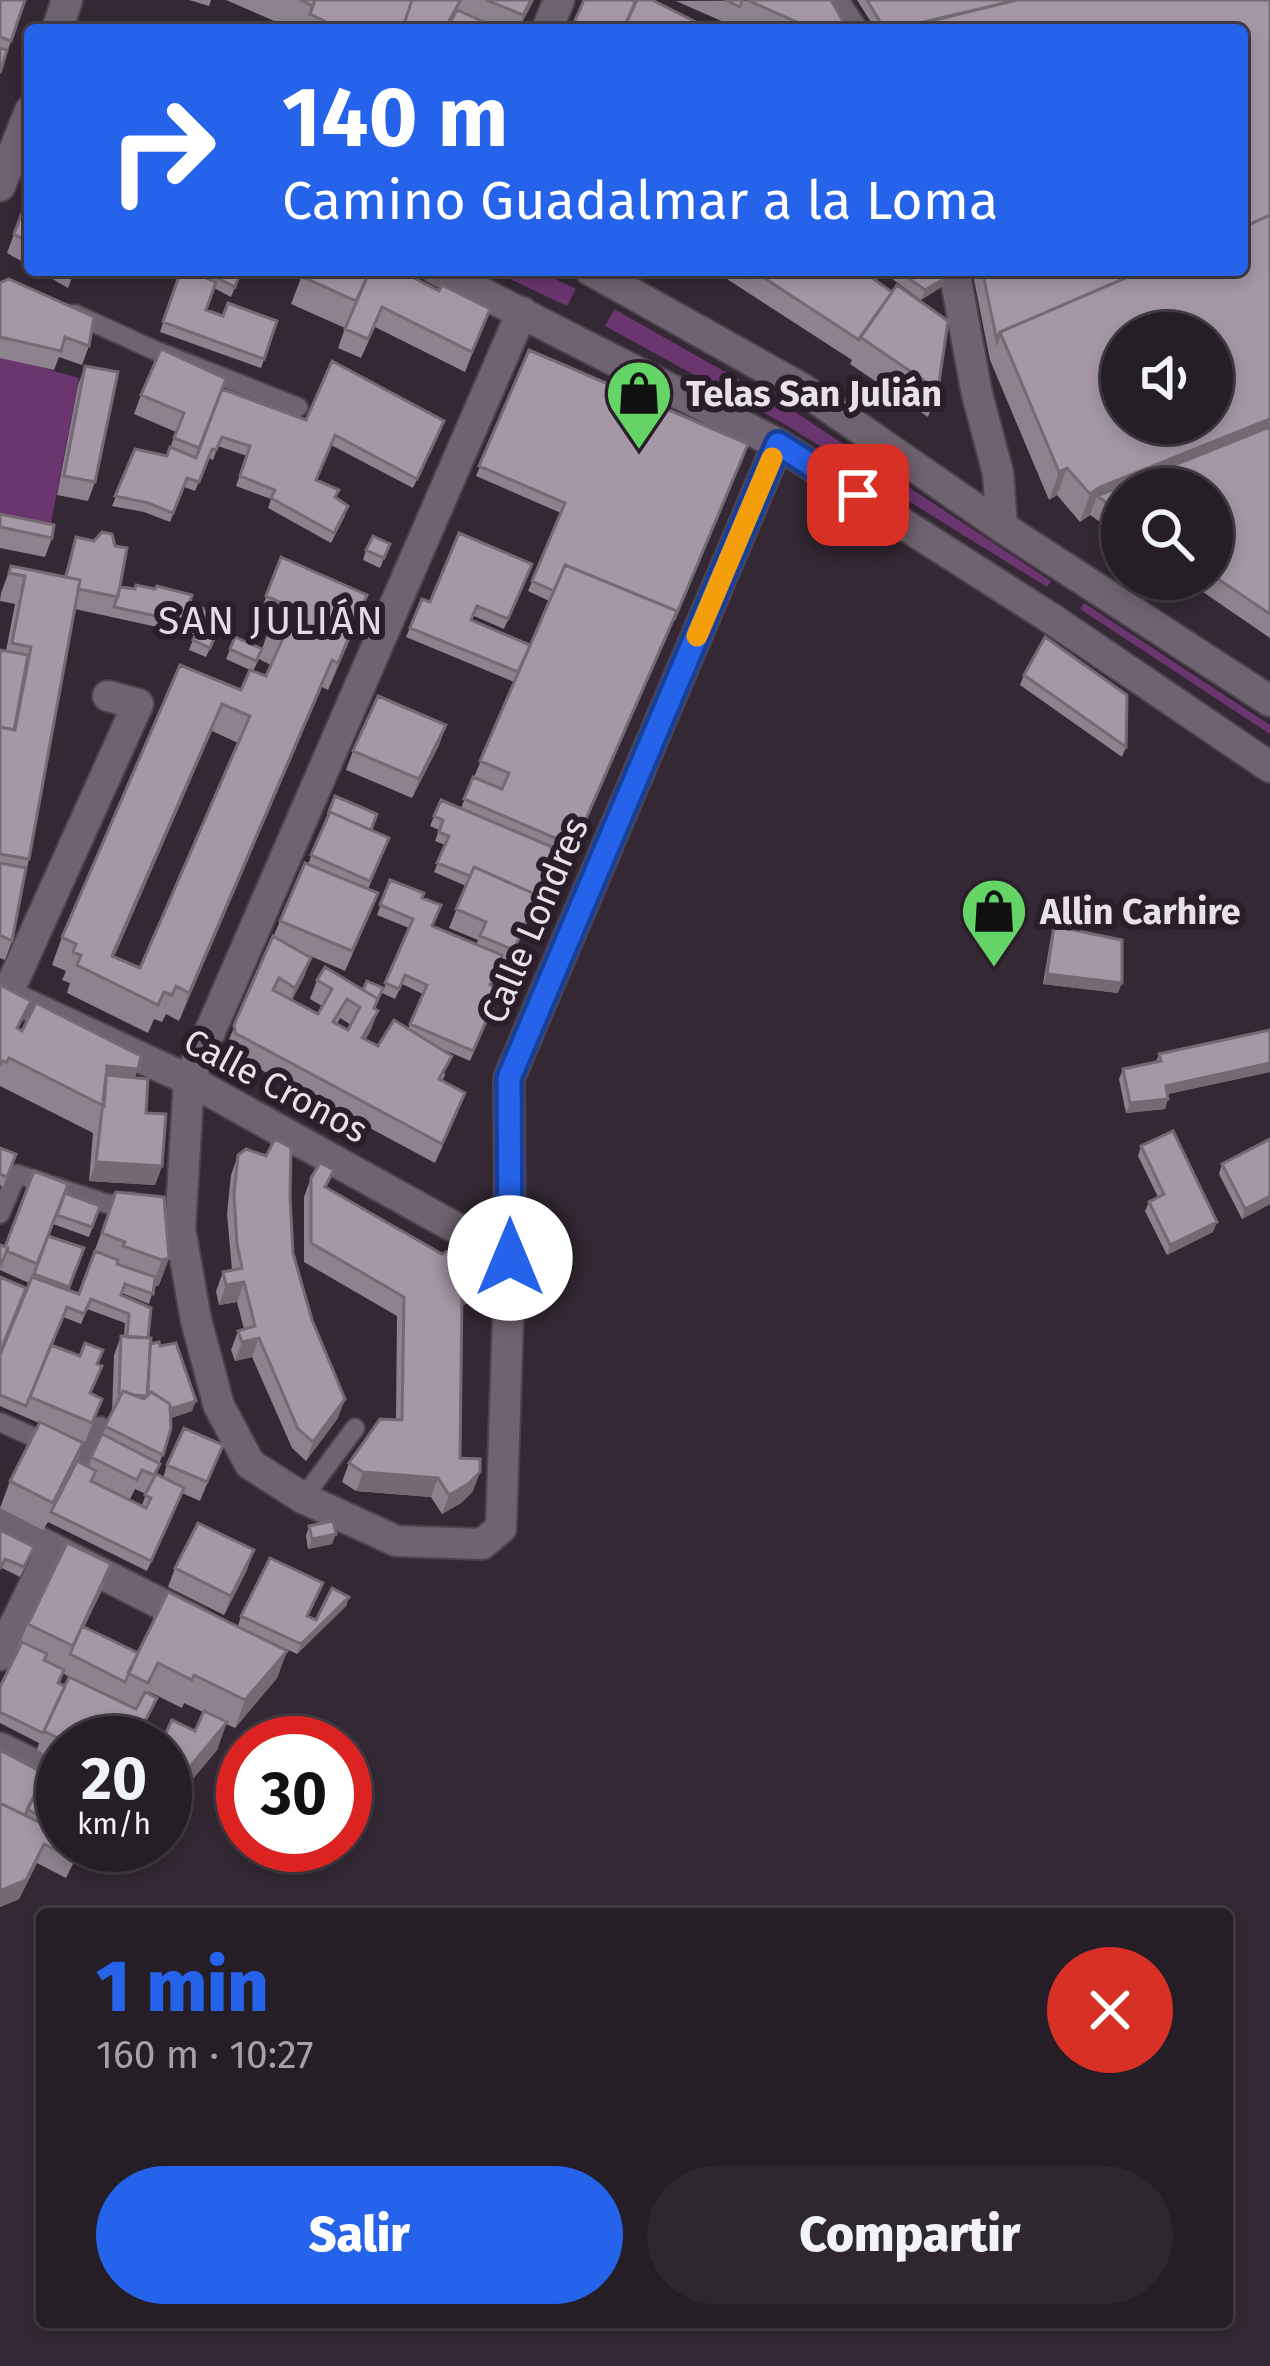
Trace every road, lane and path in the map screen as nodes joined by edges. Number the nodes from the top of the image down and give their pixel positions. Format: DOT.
graph roads {
  1 [pos="24,126"];
  2 [pos="0,187"];
  3 [pos="448,276"];
  4 [pos="601,276"];
  5 [pos="955,276"];
  6 [pos="58,306"];
  7 [pos="521,312"];
  8 [pos="931,324"];
  9 [pos="969,351"];
  10 [pos="298,407"];
  11 [pos="778,444"];
  12 [pos="1002,527"];
  13 [pos="107,696"];
  14 [pos="1270,700"];
  15 [pos="1270,767"];
  16 [pos="3,994"];
  17 [pos="189,1079"];
  18 [pos="163,1199"];
  19 [pos="0,1214"];
  20 [pos="510,1258"];
  21 [pos="0,1422"];
  22 [pos="100,1426"];
  23 [pos="355,1427"];
  24 [pos="303,1498"];
  25 [pos="0,1522"];
  26 [pos="52,1549"];
  27 [pos="216,1632"];
  28 [pos="0,1655"];
  29 [pos="0,1748"];
  30 [pos="36,1766"];
  1 -- 2 [label="street"];
  3 -- 7 [label="street"];
  4 -- 12 [label="street"];
  5 -- 9 [label="street"];
  6 -- 10 [label="lane"];
  7 -- 11 [label="street"];
  7 -- 17 [label="street"];
  8 -- 9 [label="street"];
  9 -- 12 [label="street"];
  11 -- 15 [label="street"];
  11 -- 20 [label="street, Calle Londres"];
  12 -- 14 [label="street"];
  13 -- 16 [label="street"];
  16 -- 17 [label="street, Calle Cronos"];
  17 -- 18 [label="street"];
  17 -- 20 [label="street, Calle Cronos"];
  18 -- 19 [label="lane"];
  18 -- 24 [label="street"];
  20 -- 24 [label="street, Calle Londres"];
  21 -- 22 [label="lane"];
  23 -- 24 [label="lane"];
  25 -- 26 [label="street"];
  26 -- 27 [label="street"];
  26 -- 28 [label="street"];
  29 -- 30 [label="street"];
}
